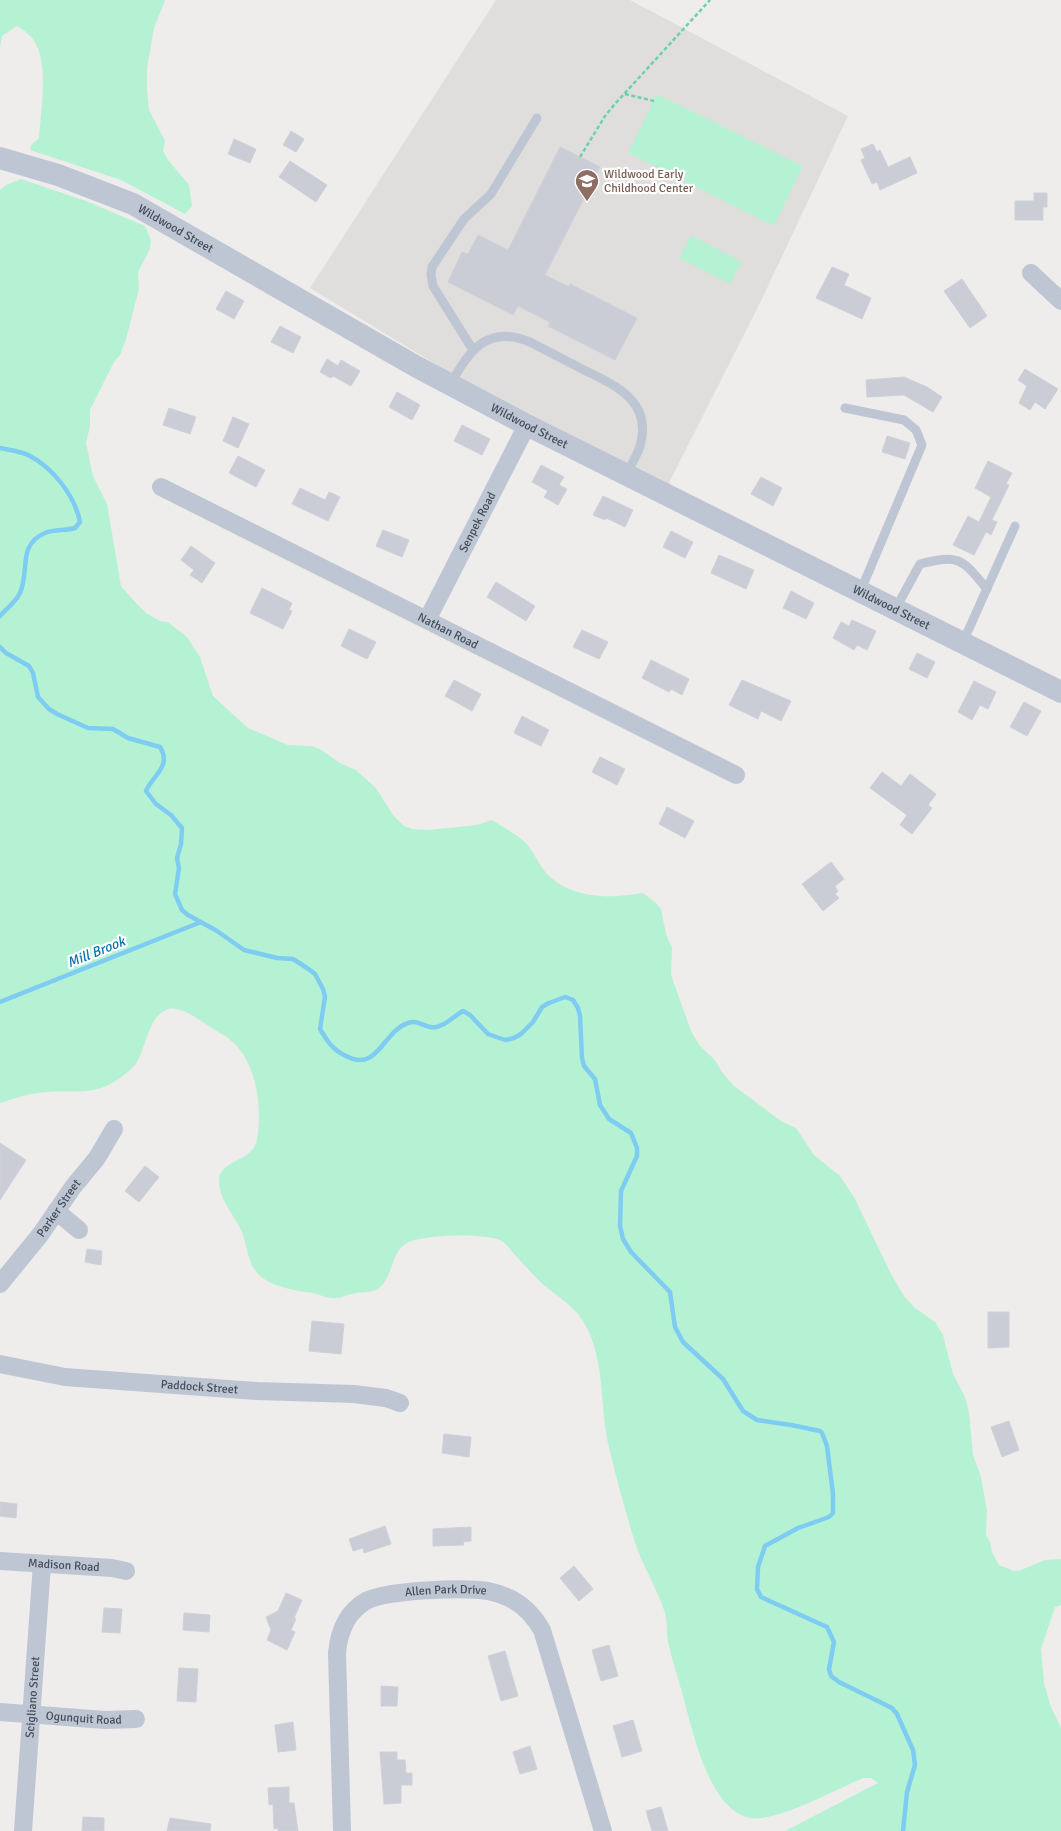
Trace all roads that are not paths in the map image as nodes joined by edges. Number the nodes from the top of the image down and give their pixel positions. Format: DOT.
graph roads {
  1 [pos="537,118"];
  2 [pos="0,158"];
  3 [pos="1031,274"];
  4 [pos="1061,301"];
  5 [pos="473,350"];
  6 [pos="450,385"];
  7 [pos="845,408"];
  8 [pos="527,425"];
  9 [pos="627,473"];
  10 [pos="161,487"];
  11 [pos="1015,526"];
  12 [pos="987,589"];
  13 [pos="861,590"];
  14 [pos="896,608"];
  15 [pos="427,620"];
  16 [pos="963,642"];
  17 [pos="1061,692"];
  18 [pos="736,775"];
  19 [pos="114,1130"];
  20 [pos="56,1210"];
  21 [pos="79,1230"];
  22 [pos="0,1284"];
  23 [pos="0,1364"];
  24 [pos="400,1403"];
  25 [pos="0,1561"];
  26 [pos="42,1564"];
  27 [pos="126,1571"];
  28 [pos="0,1712"];
  29 [pos="31,1715"];
  30 [pos="136,1719"];
  31 [pos="23,1831"];
  32 [pos="342,1831"];
  33 [pos="603,1831"];
  1 -- 5 [label="lane"];
  2 -- 6 [label="street, Wildwood Street"];
  3 -- 4 [label="street"];
  5 -- 6 [label="lane"];
  5 -- 9 [label="lane"];
  6 -- 8 [label="street, Wildwood Street"];
  7 -- 13 [label="lane"];
  8 -- 9 [label="street, Wildwood Street"];
  8 -- 15 [label="street, Senpek Road"];
  9 -- 13 [label="street, Wildwood Street"];
  10 -- 15 [label="street, Nathan Road"];
  11 -- 12 [label="lane"];
  12 -- 14 [label="lane"];
  12 -- 16 [label="lane"];
  13 -- 14 [label="street, Wildwood Street"];
  14 -- 16 [label="street, Wildwood Street"];
  15 -- 18 [label="street, Nathan Road"];
  16 -- 17 [label="street, Wildwood Street"];
  19 -- 20 [label="street, Parker Street"];
  20 -- 21 [label="street"];
  20 -- 22 [label="street, Parker Street"];
  23 -- 24 [label="street, Paddock Street"];
  25 -- 26 [label="street, Madison Road"];
  26 -- 27 [label="street, Madison Road"];
  26 -- 29 [label="street, Scigliano Street"];
  28 -- 29 [label="street, Ogunquit Road"];
  29 -- 30 [label="street, Ogunquit Road"];
  29 -- 31 [label="street, Scigliano Street"];
  32 -- 33 [label="street, Allen Park Drive"];
}
